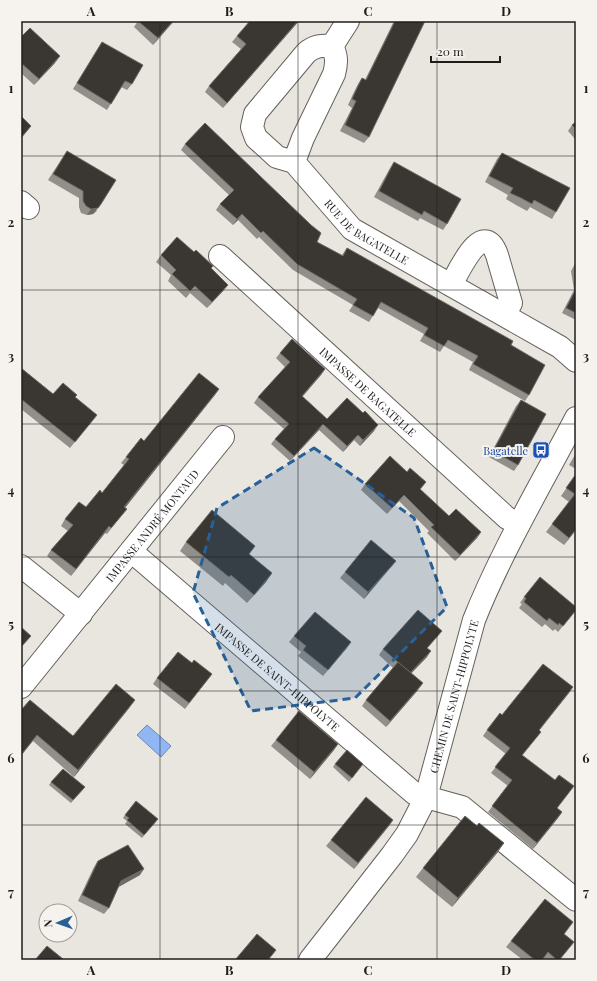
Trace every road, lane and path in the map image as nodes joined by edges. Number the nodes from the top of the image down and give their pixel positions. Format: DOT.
graph roads {
  1 [pos="348,21"];
  2 [pos="332,46"];
  3 [pos="294,162"];
  4 [pos="220,256"];
  5 [pos="452,285"];
  6 [pos="505,314"];
  7 [pos="576,361"];
  8 [pos="576,418"];
  9 [pos="223,437"];
  10 [pos="519,524"];
  11 [pos="131,551"];
  12 [pos="21,566"];
  13 [pos="80,614"];
  14 [pos="21,687"];
  15 [pos="426,797"];
  16 [pos="576,900"];
  17 [pos="310,960"];
  1 -- 2 [label="street"];
  2 -- 3 [label="street"];
  2 -- 3 [label="street, RUE DE BAGATELLE"];
  3 -- 5 [label="street, RUE DE BAGATELLE"];
  4 -- 10 [label="street, IMPASSE DE BAGATELLE"];
  5 -- 6 [label="street, RUE DE BAGATELLE"];
  5 -- 6 [label="street"];
  6 -- 7 [label="street, RUE DE BAGATELLE"];
  8 -- 10 [label="street, CHEMIN DE SAINT-HIPPOLYTE"];
  9 -- 11 [label="street, IMPASSE ANDRÉ MONTAUD"];
  10 -- 15 [label="street, CHEMIN DE SAINT-HIPPOLYTE"];
  11 -- 13 [label="street, IMPASSE ANDRÉ MONTAUD"];
  11 -- 15 [label="street, IMPASSE DE SAINT-HIPPOLYTE"];
  12 -- 13 [label="street"];
  13 -- 14 [label="street, IMPASSE ANDRÉ MONTAUD"];
  15 -- 16 [label="street, IMPASSE DE SAINT-HIPPOLYTE"];
  15 -- 17 [label="street, CHEMIN DE SAINT-HIPPOLYTE"];
}
